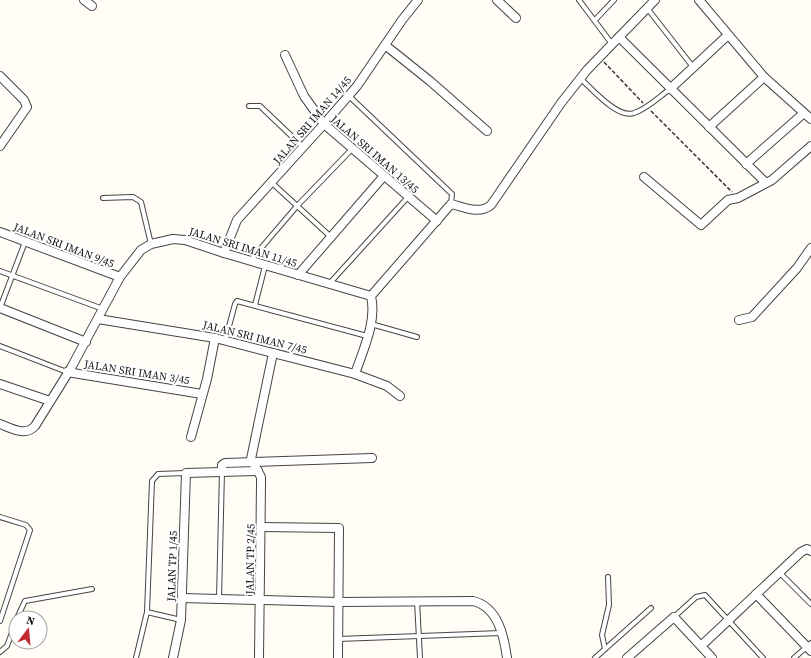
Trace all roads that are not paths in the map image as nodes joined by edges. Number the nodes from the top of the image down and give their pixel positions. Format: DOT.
graph roads {
  1 [pos="84,0"];
  2 [pos="418,0"];
  3 [pos="497,0"];
  4 [pos="579,0"];
  5 [pos="614,0"];
  6 [pos="655,0"];
  7 [pos="699,0"];
  8 [pos="92,6"];
  9 [pos="647,8"];
  10 [pos="516,18"];
  11 [pos="595,20"];
  12 [pos="728,35"];
  13 [pos="618,37"];
  14 [pos="612,44"];
  15 [pos="385,45"];
  16 [pos="285,54"];
  17 [pos="693,67"];
  18 [pos="0,76"];
  19 [pos="764,77"];
  20 [pos="580,79"];
  21 [pos="670,89"];
  22 [pos="348,96"];
  23 [pos="249,106"];
  24 [pos="804,113"];
  25 [pos="811,119"];
  26 [pos="324,124"];
  27 [pos="709,127"];
  28 [pos="487,131"];
  29 [pos="0,146"];
  30 [pos="811,146"];
  31 [pos="303,147"];
  32 [pos="352,149"];
  33 [pos="746,164"];
  34 [pos="644,176"];
  35 [pos="384,177"];
  36 [pos="271,182"];
  37 [pos="766,183"];
  38 [pos="408,197"];
  39 [pos="103,198"];
  40 [pos="451,204"];
  41 [pos="297,206"];
  42 [pos="437,221"];
  43 [pos="0,232"];
  44 [pos="331,237"];
  45 [pos="25,242"];
  46 [pos="151,244"];
  47 [pos="811,248"];
  48 [pos="224,253"];
  49 [pos="250,261"];
  50 [pos="265,266"];
  51 [pos="0,271"];
  52 [pos="12,275"];
  53 [pos="298,275"];
  54 [pos="120,277"];
  55 [pos="329,284"];
  56 [pos="371,296"];
  57 [pos="254,305"];
  58 [pos="0,308"];
  59 [pos="104,309"];
  60 [pos="98,319"];
  61 [pos="739,320"];
  62 [pos="371,324"];
  63 [pos="367,336"];
  64 [pos="417,337"];
  65 [pos="215,338"];
  66 [pos="225,341"];
  67 [pos="86,342"];
  68 [pos="0,346"];
  69 [pos="273,353"];
  70 [pos="67,372"];
  71 [pos="355,374"];
  72 [pos="0,384"];
  73 [pos="202,394"];
  74 [pos="400,396"];
  75 [pos="50,401"];
  76 [pos="0,424"];
  77 [pos="191,437"];
  78 [pos="372,458"];
  79 [pos="252,462"];
  80 [pos="222,471"];
  81 [pos="258,471"];
  82 [pos="186,473"];
  83 [pos="0,517"];
  84 [pos="261,527"];
  85 [pos="811,551"];
  86 [pos="779,572"];
  87 [pos="608,578"];
  88 [pos="92,589"];
  89 [pos="756,594"];
  90 [pos="182,598"];
  91 [pos="219,599"];
  92 [pos="260,600"];
  93 [pos="417,601"];
  94 [pos="338,602"];
  95 [pos="811,604"];
  96 [pos="651,608"];
  97 [pos="21,610"];
  98 [pos="147,612"];
  99 [pos="674,617"];
  100 [pos="181,620"];
  101 [pos="0,621"];
  102 [pos="728,621"];
  103 [pos="503,633"];
  104 [pos="419,636"];
  105 [pos="338,639"];
  106 [pos="8,643"];
  107 [pos="701,646"];
  108 [pos="810,647"];
  109 [pos="605,649"];
  110 [pos="0,652"];
  111 [pos="136,658"];
  112 [pos="173,658"];
  113 [pos="259,658"];
  114 [pos="338,658"];
  115 [pos="420,658"];
  116 [pos="507,658"];
  117 [pos="595,658"];
  118 [pos="627,658"];
  119 [pos="712,658"];
  120 [pos="763,658"];
  121 [pos="794,658"];
  1 -- 8 [label="street"];
  2 -- 15 [label="street, JALAN SRI IMAN 14/45"];
  3 -- 10 [label="street"];
  4 -- 11 [label="lane"];
  5 -- 11 [label="lane"];
  6 -- 9 [label="street"];
  7 -- 12 [label="street"];
  9 -- 13 [label="street"];
  9 -- 17 [label="lane"];
  11 -- 14 [label="lane"];
  12 -- 17 [label="street"];
  12 -- 19 [label="street"];
  13 -- 14 [label="street"];
  13 -- 21 [label="street"];
  14 -- 20 [label="street"];
  15 -- 22 [label="street, JALAN SRI IMAN 14/45"];
  15 -- 28 [label="street"];
  16 -- 26 [label="street, JALAN SRI IMAN 13/45"];
  17 -- 21 [label="street"];
  18 -- 29 [label="street"];
  19 -- 24 [label="street"];
  19 -- 27 [label="street"];
  20 -- 21 [label="lane"];
  20 -- 40 [label="street"];
  21 -- 27 [label="street"];
  22 -- 26 [label="street, JALAN SRI IMAN 14/45"];
  22 -- 40 [label="lane"];
  23 -- 31 [label="lane"];
  24 -- 25 [label="street"];
  24 -- 33 [label="street"];
  26 -- 31 [label="street, JALAN SRI IMAN 14/45"];
  26 -- 32 [label="street, JALAN SRI IMAN 13/45"];
  27 -- 33 [label="street"];
  30 -- 37 [label="street"];
  31 -- 36 [label="street, JALAN SRI IMAN 14/45"];
  32 -- 35 [label="street, JALAN SRI IMAN 13/45"];
  32 -- 41 [label="lane"];
  33 -- 37 [label="street"];
  34 -- 37 [label="street"];
  35 -- 38 [label="street, JALAN SRI IMAN 13/45"];
  35 -- 44 [label="street"];
  36 -- 41 [label="lane"];
  36 -- 48 [label="street, JALAN SRI IMAN 14/45"];
  38 -- 42 [label="street, JALAN SRI IMAN 13/45"];
  38 -- 55 [label="lane"];
  39 -- 46 [label="lane"];
  40 -- 42 [label="street"];
  41 -- 44 [label="lane"];
  41 -- 49 [label="lane"];
  42 -- 56 [label="street"];
  43 -- 45 [label="street, JALAN SRI IMAN 9/45"];
  44 -- 53 [label="street"];
  45 -- 52 [label="lane"];
  45 -- 54 [label="street, JALAN SRI IMAN 9/45"];
  46 -- 48 [label="street, JALAN SRI IMAN 11/45"];
  46 -- 54 [label="street, JALAN SRI IMAN 11/45"];
  47 -- 61 [label="street"];
  48 -- 49 [label="street, JALAN SRI IMAN 11/45"];
  49 -- 50 [label="street, JALAN SRI IMAN 11/45"];
  50 -- 53 [label="street, JALAN SRI IMAN 11/45"];
  50 -- 57 [label="lane"];
  51 -- 52 [label="lane"];
  52 -- 58 [label="lane"];
  52 -- 59 [label="lane"];
  53 -- 55 [label="street, JALAN SRI IMAN 11/45"];
  54 -- 59 [label="street, JALAN SRI IMAN 11/45"];
  55 -- 56 [label="street, JALAN SRI IMAN 11/45"];
  56 -- 62 [label="street"];
  57 -- 63 [label="lane"];
  57 -- 66 [label="lane"];
  58 -- 67 [label="street"];
  59 -- 60 [label="street, JALAN SRI IMAN 11/45"];
  60 -- 65 [label="street, JALAN SRI IMAN 7/45"];
  60 -- 67 [label="street, JALAN SRI IMAN 11/45"];
  62 -- 63 [label="street"];
  62 -- 64 [label="lane"];
  63 -- 71 [label="street"];
  65 -- 66 [label="street, JALAN SRI IMAN 7/45"];
  65 -- 73 [label="street"];
  66 -- 69 [label="street, JALAN SRI IMAN 7/45"];
  67 -- 70 [label="street, JALAN SRI IMAN 11/45"];
  68 -- 70 [label="lane"];
  69 -- 71 [label="street, JALAN SRI IMAN 7/45"];
  69 -- 79 [label="street"];
  70 -- 73 [label="street, JALAN SRI IMAN 3/45"];
  70 -- 75 [label="street, JALAN SRI IMAN 11/45"];
  71 -- 74 [label="street, JALAN SRI IMAN 7/45"];
  72 -- 75 [label="street"];
  73 -- 77 [label="street"];
  75 -- 76 [label="street, JALAN SRI IMAN 11/45"];
  78 -- 79 [label="street"];
  79 -- 80 [label="street"];
  79 -- 81 [label="street, JALAN TP 2/45"];
  80 -- 81 [label="street"];
  80 -- 82 [label="street"];
  80 -- 91 [label="lane"];
  81 -- 84 [label="street, JALAN TP 2/45"];
  82 -- 90 [label="street, JALAN TP 1/45"];
  82 -- 98 [label="lane"];
  83 -- 101 [label="lane"];
  84 -- 92 [label="street, JALAN TP 2/45"];
  84 -- 94 [label="street"];
  85 -- 86 [label="street"];
  86 -- 89 [label="street"];
  86 -- 95 [label="lane"];
  87 -- 109 [label="lane"];
  88 -- 97 [label="lane"];
  89 -- 102 [label="street"];
  89 -- 108 [label="street"];
  90 -- 91 [label="street"];
  90 -- 100 [label="street, JALAN TP 1/45"];
  91 -- 92 [label="street"];
  92 -- 94 [label="street"];
  92 -- 113 [label="street, JALAN TP 2/45"];
  93 -- 94 [label="street"];
  93 -- 103 [label="street"];
  93 -- 104 [label="lane"];
  94 -- 105 [label="street"];
  96 -- 109 [label="lane"];
  98 -- 100 [label="lane"];
  98 -- 111 [label="lane"];
  99 -- 102 [label="lane"];
  99 -- 107 [label="street"];
  99 -- 118 [label="street"];
  100 -- 112 [label="street, JALAN TP 1/45"];
  102 -- 107 [label="street"];
  102 -- 120 [label="lane"];
  103 -- 104 [label="lane"];
  103 -- 116 [label="street"];
  104 -- 105 [label="lane"];
  104 -- 115 [label="lane"];
  105 -- 114 [label="street"];
  106 -- 110 [label="lane"];
  107 -- 119 [label="street"];
  108 -- 121 [label="lane"];
  109 -- 117 [label="lane"];
}
